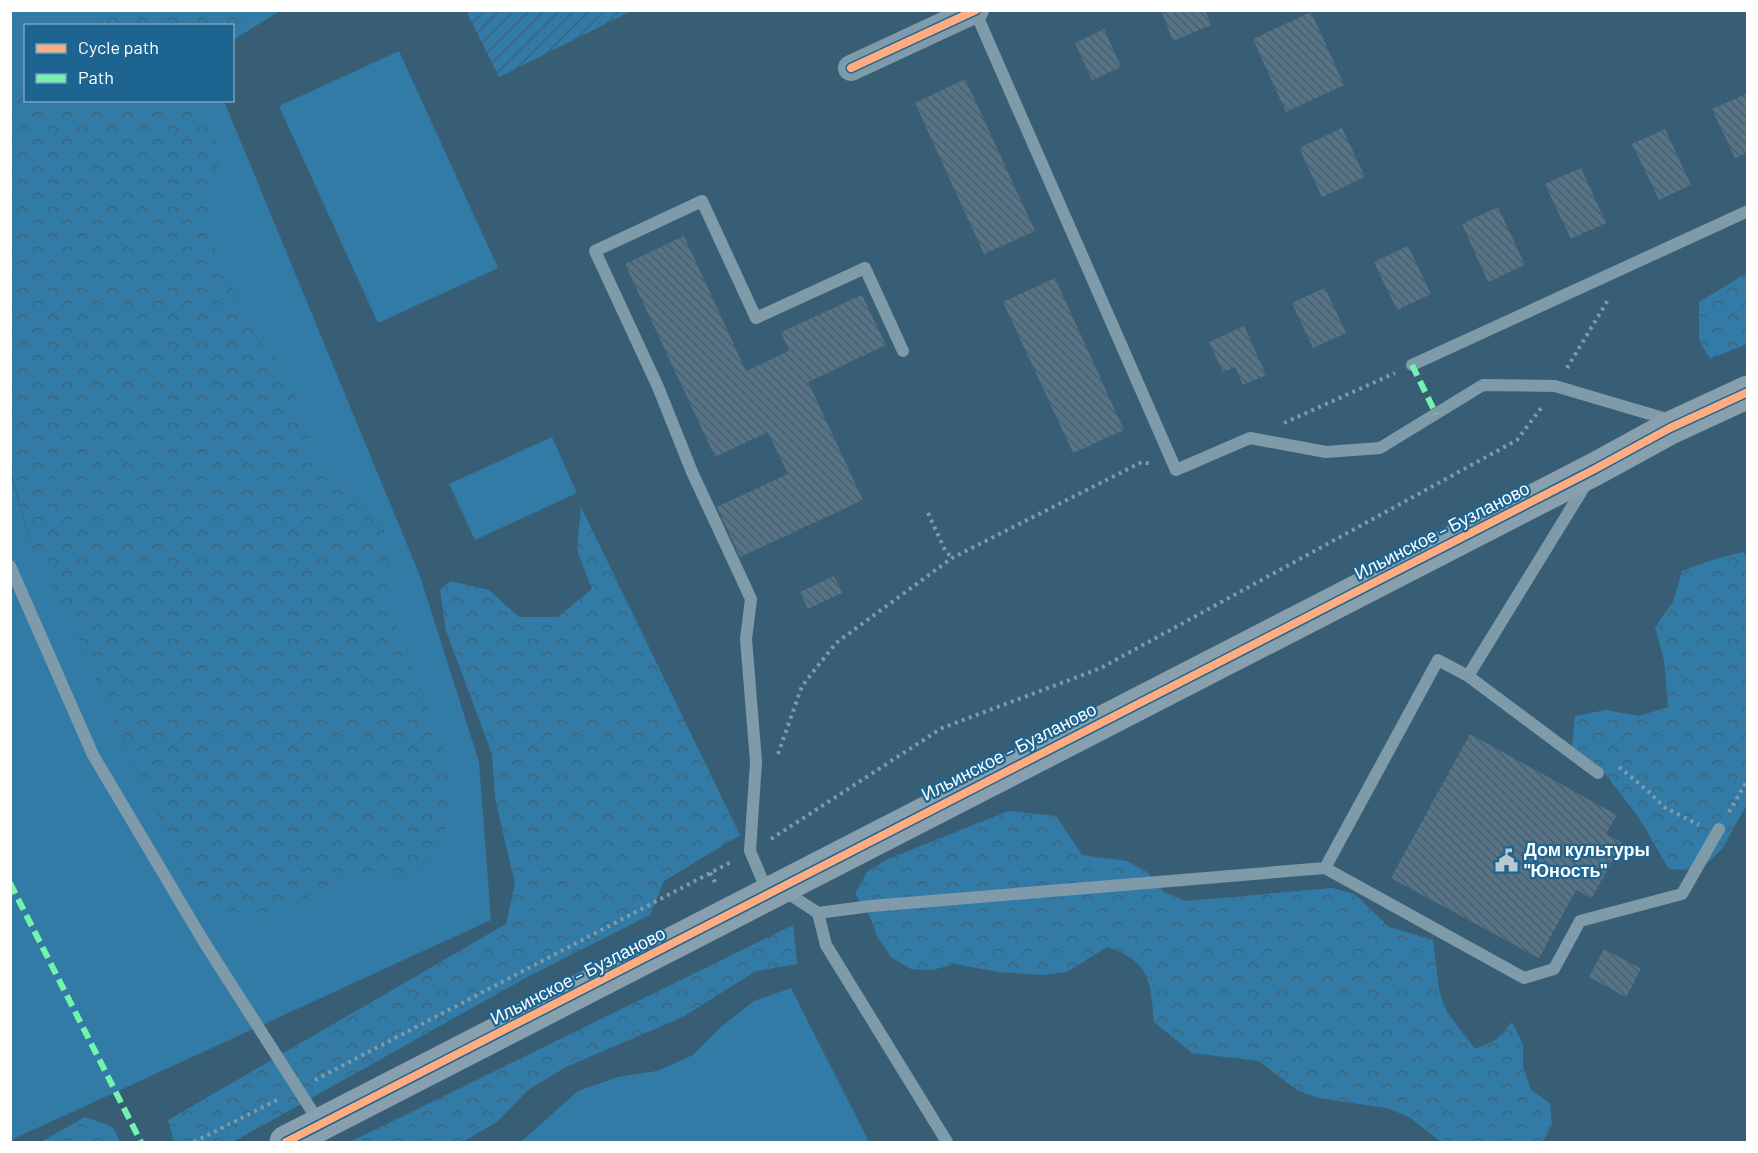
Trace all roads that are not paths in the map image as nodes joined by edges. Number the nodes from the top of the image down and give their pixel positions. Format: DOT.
graph roads {
  1 [pos="976,11"];
  2 [pos="851,68"];
  3 [pos="1748,211"];
  4 [pos="903,351"];
  5 [pos="1412,365"];
  6 [pos="1748,392"];
  7 [pos="1680,423"];
  8 [pos="1595,469"];
  9 [pos="10,566"];
  10 [pos="1468,676"];
  11 [pos="1598,773"];
  12 [pos="1718,831"];
  13 [pos="1325,868"];
  14 [pos="774,891"];
  15 [pos="818,913"];
  16 [pos="321,1125"];
  17 [pos="286,1143"];
  18 [pos="946,1143"];
  1 -- 2 [label="street"];
  1 -- 7 [label="lane"];
  3 -- 5 [label="lane"];
  4 -- 14 [label="lane"];
  6 -- 7 [label="street, Ильинское – Бузланово"];
  7 -- 8 [label="street, Ильинское – Бузланово"];
  8 -- 10 [label="lane"];
  8 -- 14 [label="street, Ильинское – Бузланово"];
  9 -- 16 [label="lane"];
  10 -- 11 [label="lane"];
  10 -- 13 [label="lane"];
  12 -- 13 [label="lane"];
  13 -- 15 [label="lane"];
  14 -- 15 [label="lane"];
  14 -- 16 [label="street, Ильинское – Бузланово"];
  15 -- 18 [label="lane"];
  16 -- 17 [label="street, Ильинское – Бузланово"];
}
